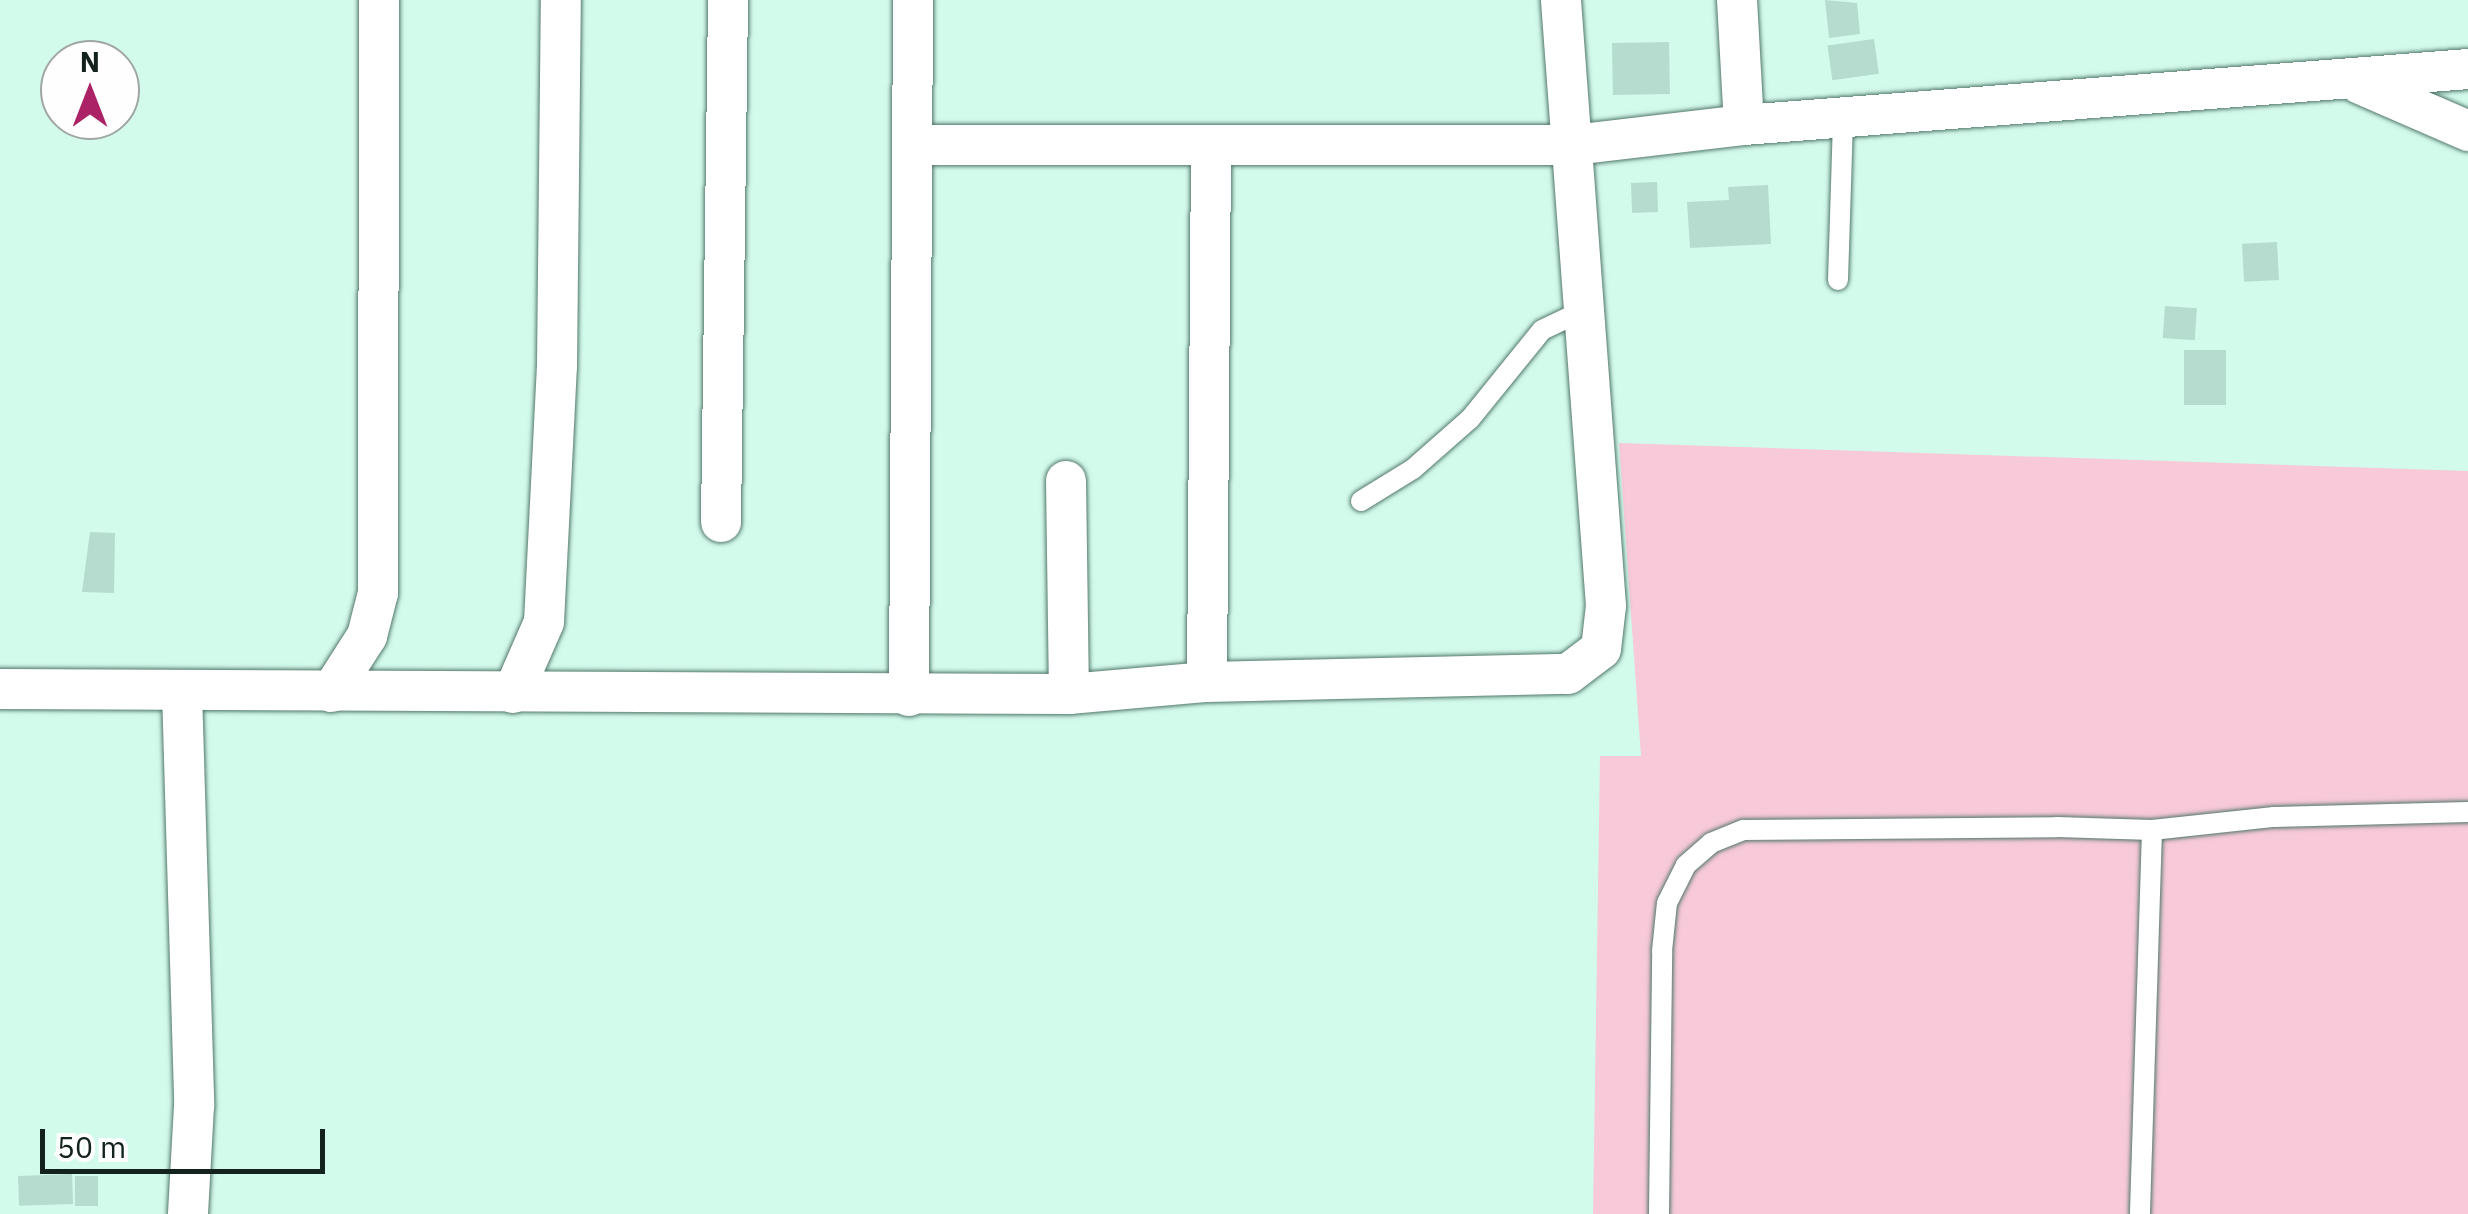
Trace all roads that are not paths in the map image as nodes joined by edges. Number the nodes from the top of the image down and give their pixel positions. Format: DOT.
graph roads {
  1 [pos="379,0"];
  2 [pos="562,0"];
  3 [pos="728,0"];
  4 [pos="914,0"];
  5 [pos="1561,0"];
  6 [pos="1736,0"];
  7 [pos="2468,69"];
  8 [pos="2356,82"];
  9 [pos="1844,121"];
  10 [pos="1744,125"];
  11 [pos="2468,131"];
  12 [pos="912,145"];
  13 [pos="1210,146"];
  14 [pos="1572,146"];
  15 [pos="1838,280"];
  16 [pos="1586,309"];
  17 [pos="1066,481"];
  18 [pos="1361,501"];
  19 [pos="720,522"];
  20 [pos="1208,682"];
  21 [pos="0,690"];
  22 [pos="182,690"];
  23 [pos="331,692"];
  24 [pos="513,693"];
  25 [pos="1068,694"];
  26 [pos="909,696"];
  27 [pos="2468,812"];
  28 [pos="2152,830"];
  29 [pos="188,1214"];
  30 [pos="1659,1214"];
  31 [pos="2140,1214"];
  1 -- 23 [label="street"];
  2 -- 24 [label="street"];
  3 -- 19 [label="street"];
  4 -- 12 [label="street"];
  5 -- 14 [label="street"];
  6 -- 10 [label="street"];
  7 -- 8 [label="street"];
  8 -- 9 [label="street"];
  8 -- 11 [label="street"];
  9 -- 10 [label="street"];
  9 -- 15 [label="lane"];
  10 -- 14 [label="street"];
  12 -- 13 [label="street"];
  12 -- 26 [label="street"];
  13 -- 14 [label="street"];
  13 -- 20 [label="street"];
  14 -- 16 [label="street"];
  16 -- 18 [label="lane"];
  16 -- 20 [label="street"];
  17 -- 25 [label="street"];
  20 -- 25 [label="street"];
  21 -- 22 [label="street"];
  22 -- 23 [label="street"];
  22 -- 29 [label="street"];
  23 -- 24 [label="street"];
  24 -- 26 [label="street"];
  25 -- 26 [label="street"];
  27 -- 28 [label="lane"];
  28 -- 30 [label="lane"];
  28 -- 31 [label="lane"];
}
